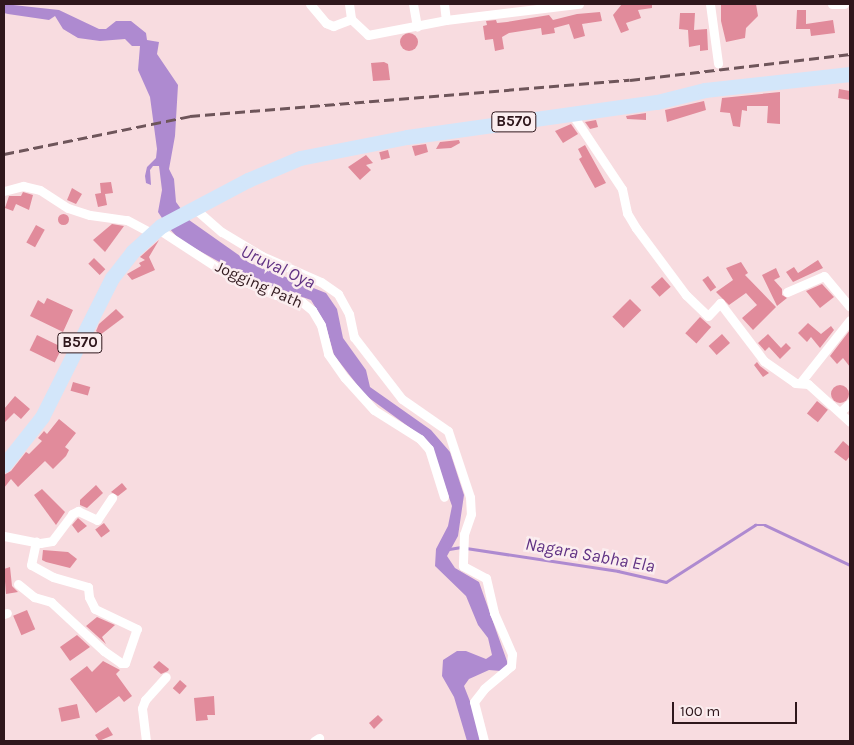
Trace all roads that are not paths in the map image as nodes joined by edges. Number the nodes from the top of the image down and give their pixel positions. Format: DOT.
graph roads {
  1 [pos="310,4"];
  2 [pos="350,4"];
  3 [pos="413,4"];
  4 [pos="444,4"];
  5 [pos="495,4"];
  6 [pos="579,4"];
  7 [pos="710,4"];
  8 [pos="832,4"];
  9 [pos="844,4"];
  10 [pos="557,5"];
  11 [pos="496,14"];
  12 [pos="351,19"];
  13 [pos="446,20"];
  14 [pos="417,27"];
  15 [pos="718,63"];
  16 [pos="850,74"];
  17 [pos="572,114"];
  18 [pos="4,190"];
  19 [pos="192,210"];
  20 [pos="157,229"];
  21 [pos="787,292"];
  22 [pos="850,307"];
  23 [pos="850,320"];
  24 [pos="800,383"];
  25 [pos="850,403"];
  26 [pos="840,412"];
  27 [pos="850,422"];
  28 [pos="5,462"];
  29 [pos="444,497"];
  30 [pos="112,498"];
  31 [pos="4,536"];
  32 [pos="36,542"];
  33 [pos="18,584"];
  34 [pos="166,677"];
  35 [pos="146,741"];
  36 [pos="484,741"];
  1 -- 12 [label="street"];
  2 -- 12 [label="street"];
  3 -- 14 [label="street"];
  4 -- 13 [label="street"];
  5 -- 11 [label="street"];
  6 -- 10 [label="street"];
  7 -- 15 [label="street"];
  8 -- 9 [label="street"];
  10 -- 11 [label="street"];
  11 -- 13 [label="street"];
  12 -- 14 [label="street"];
  13 -- 14 [label="street"];
  16 -- 17 [label="main road, B570"];
  17 -- 19 [label="main road, B570"];
  17 -- 24 [label="street"];
  18 -- 20 [label="street, Jogging Path"];
  19 -- 20 [label="main road, B570"];
  19 -- 36 [label="street"];
  20 -- 28 [label="main road, B570"];
  20 -- 29 [label="street, Jogging Path"];
  21 -- 22 [label="street"];
  23 -- 24 [label="street"];
  24 -- 26 [label="street"];
  25 -- 26 [label="street"];
  26 -- 27 [label="street"];
  30 -- 32 [label="street"];
  31 -- 32 [label="street"];
  32 -- 33 [label="street"];
  34 -- 35 [label="street"];
}
